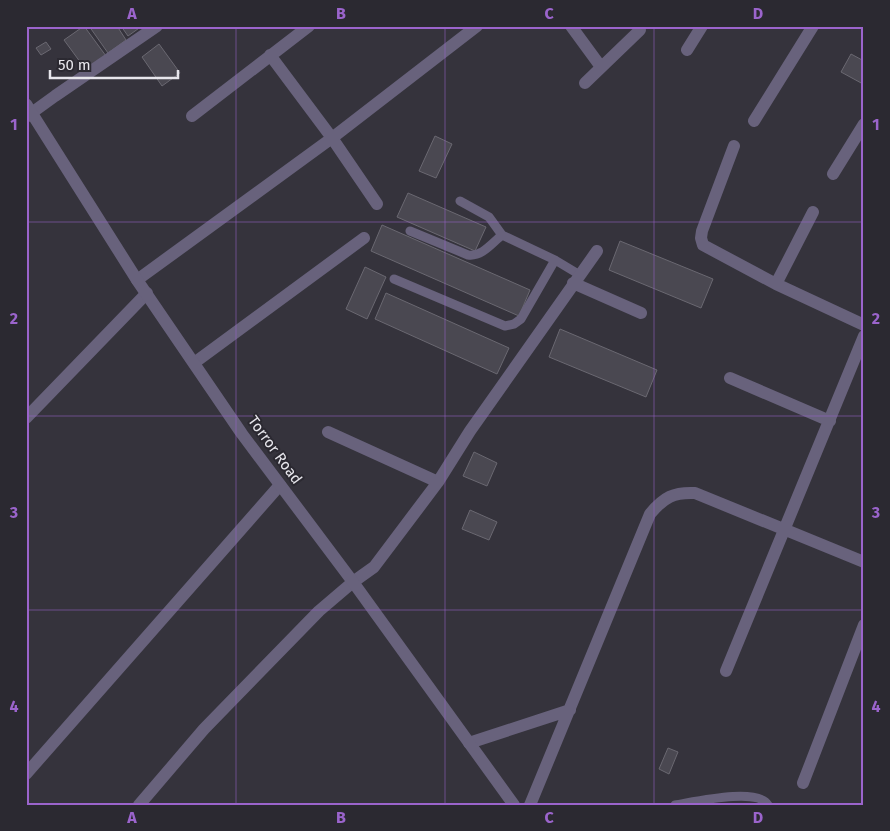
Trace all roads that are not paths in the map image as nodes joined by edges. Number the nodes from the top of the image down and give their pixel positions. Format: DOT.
graph roads {
  1 [pos="157,26"];
  2 [pos="309,26"];
  3 [pos="477,26"];
  4 [pos="571,26"];
  5 [pos="702,26"];
  6 [pos="813,26"];
  7 [pos="640,30"];
  8 [pos="688,50"];
  9 [pos="270,55"];
  10 [pos="601,67"];
  11 [pos="585,83"];
  12 [pos="28,111"];
  13 [pos="192,116"];
  14 [pos="754,121"];
  15 [pos="864,124"];
  16 [pos="332,138"];
  17 [pos="734,146"];
  18 [pos="832,174"];
  19 [pos="460,201"];
  20 [pos="377,204"];
  21 [pos="813,212"];
  22 [pos="410,231"];
  23 [pos="502,235"];
  24 [pos="364,238"];
  25 [pos="596,251"];
  26 [pos="555,260"];
  27 [pos="394,279"];
  28 [pos="576,279"];
  29 [pos="137,280"];
  30 [pos="776,284"];
  31 [pos="147,293"];
  32 [pos="641,313"];
  33 [pos="864,325"];
  34 [pos="864,336"];
  35 [pos="194,363"];
  36 [pos="730,378"];
  37 [pos="26,418"];
  38 [pos="830,421"];
  39 [pos="328,432"];
  40 [pos="438,482"];
  41 [pos="280,485"];
  42 [pos="784,530"];
  43 [pos="864,562"];
  44 [pos="353,582"];
  45 [pos="864,625"];
  46 [pos="726,671"];
  47 [pos="570,710"];
  48 [pos="469,743"];
  49 [pos="26,774"];
  50 [pos="803,783"];
  51 [pos="139,805"];
  52 [pos="514,805"];
  53 [pos="530,805"];
  54 [pos="675,805"];
  55 [pos="768,805"];
  1 -- 12 [label="street"];
  2 -- 9 [label="street"];
  3 -- 16 [label="street"];
  4 -- 10 [label="street"];
  5 -- 8 [label="street"];
  6 -- 14 [label="street"];
  7 -- 10 [label="street"];
  9 -- 13 [label="street"];
  9 -- 16 [label="street"];
  10 -- 11 [label="street"];
  12 -- 29 [label="street, Torror Road"];
  15 -- 18 [label="street"];
  16 -- 20 [label="street"];
  16 -- 29 [label="street"];
  17 -- 30 [label="street"];
  19 -- 23 [label="lane"];
  21 -- 30 [label="street"];
  22 -- 23 [label="lane"];
  23 -- 26 [label="lane"];
  24 -- 35 [label="street"];
  25 -- 28 [label="street"];
  26 -- 27 [label="lane"];
  26 -- 28 [label="lane"];
  28 -- 32 [label="street"];
  28 -- 40 [label="street"];
  29 -- 31 [label="street, Torror Road"];
  30 -- 33 [label="street"];
  31 -- 35 [label="street, Torror Road"];
  31 -- 37 [label="street"];
  34 -- 38 [label="street"];
  35 -- 41 [label="street, Torror Road"];
  36 -- 38 [label="street"];
  38 -- 42 [label="street"];
  39 -- 40 [label="street"];
  40 -- 44 [label="street"];
  41 -- 44 [label="street, Torror Road"];
  41 -- 49 [label="street"];
  42 -- 43 [label="street"];
  42 -- 46 [label="street"];
  42 -- 47 [label="street"];
  44 -- 48 [label="street, Torror Road"];
  44 -- 51 [label="street"];
  45 -- 50 [label="street"];
  47 -- 48 [label="street"];
  47 -- 53 [label="street"];
  48 -- 52 [label="street, Torror Road"];
  54 -- 55 [label="lane"];
}
